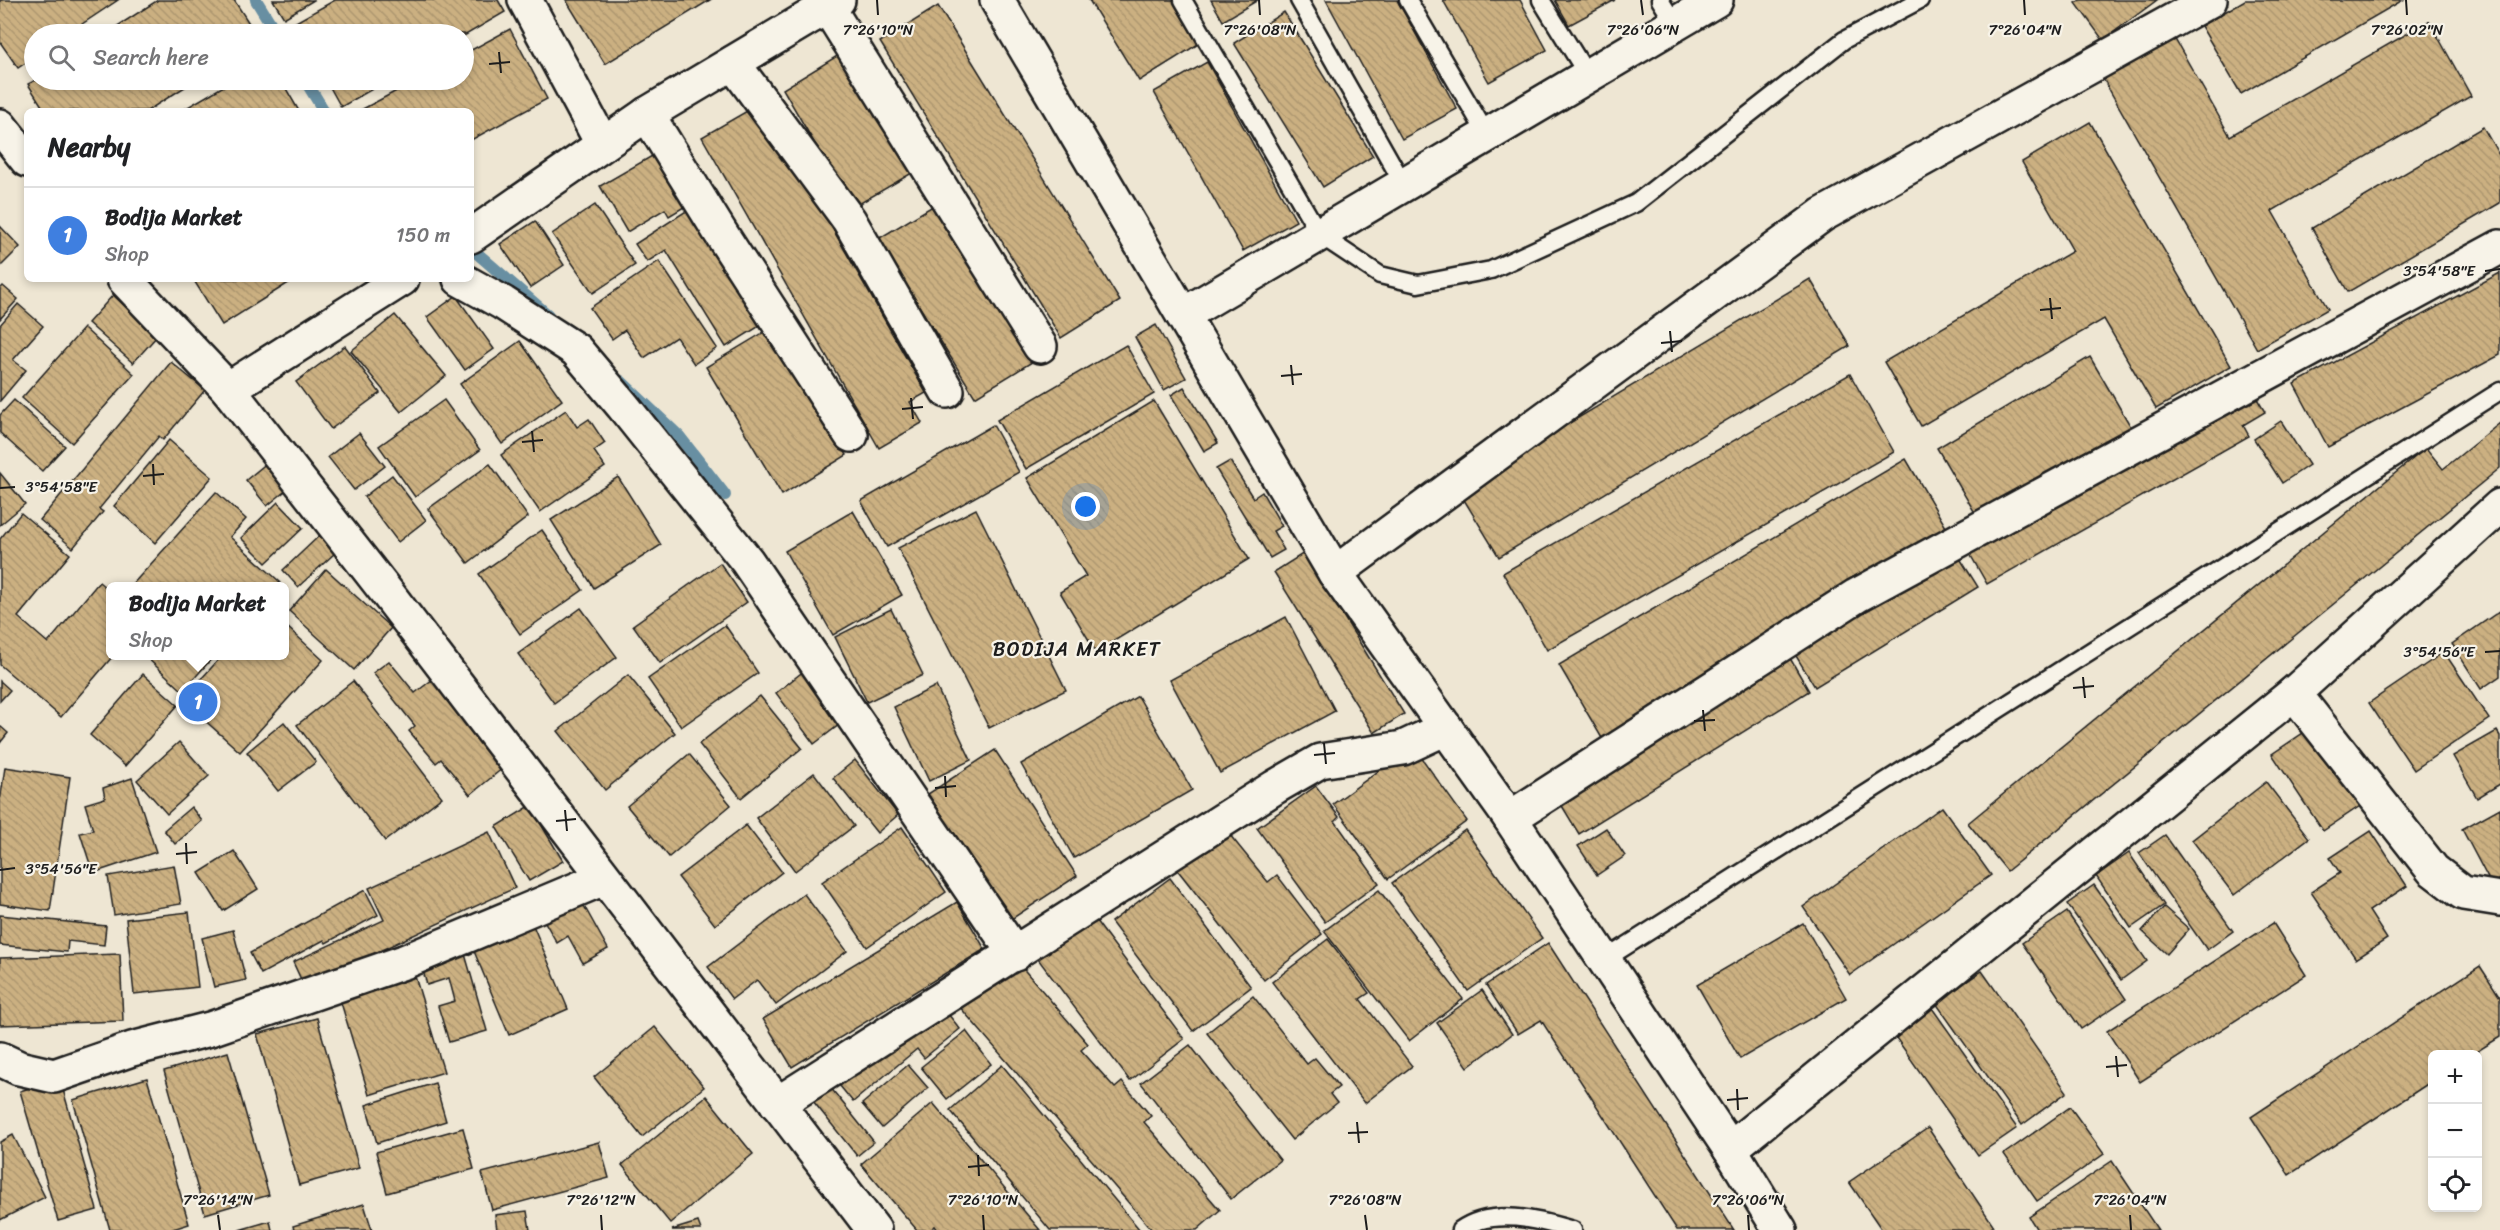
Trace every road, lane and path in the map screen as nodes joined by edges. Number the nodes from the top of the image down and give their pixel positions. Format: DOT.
graph roads {
  1 [pos="997,0"];
  2 [pos="1183,0"];
  3 [pos="1299,0"];
  4 [pos="1408,0"];
  5 [pos="1541,0"];
  6 [pos="1716,0"];
  7 [pos="1920,0"];
  8 [pos="2210,0"];
  9 [pos="528,1"];
  10 [pos="832,3"];
  11 [pos="1667,12"];
  12 [pos="733,63"];
  13 [pos="1588,76"];
  14 [pos="647,114"];
  15 [pos="0,126"];
  16 [pos="1487,135"];
  17 [pos="602,143"];
  18 [pos="24,156"];
  19 [pos="1404,185"];
  20 [pos="477,232"];
  21 [pos="1320,235"];
  22 [pos="2500,247"];
  23 [pos="127,282"];
  24 [pos="397,282"];
  25 [pos="465,282"];
  26 [pos="1183,315"];
  27 [pos="1040,346"];
  28 [pos="228,389"];
  29 [pos="2500,391"];
  30 [pos="947,392"];
  31 [pos="851,435"];
  32 [pos="2500,506"];
  33 [pos="1335,573"];
  34 [pos="2294,693"];
  35 [pos="1446,728"];
  36 [pos="1510,818"];
  37 [pos="604,878"];
  38 [pos="2500,899"];
  39 [pos="1015,954"];
  40 [pos="1604,960"];
  41 [pos="0,1059"];
  42 [pos="777,1104"];
  43 [pos="1730,1149"];
  44 [pos="874,1230"];
  45 [pos="1460,1230"];
  46 [pos="1573,1230"];
  47 [pos="1780,1230"];
  1 -- 26 [label="street"];
  2 -- 21 [label="lane"];
  3 -- 19 [label="lane"];
  4 -- 16 [label="lane"];
  5 -- 13 [label="lane"];
  6 -- 11 [label="street"];
  7 -- 21 [label="lane"];
  8 -- 33 [label="street"];
  9 -- 17 [label="street"];
  10 -- 12 [label="street"];
  10 -- 27 [label="street"];
  11 -- 13 [label="street"];
  12 -- 14 [label="street"];
  12 -- 30 [label="street"];
  13 -- 16 [label="street"];
  14 -- 17 [label="street"];
  14 -- 31 [label="street"];
  15 -- 18 [label="street"];
  16 -- 19 [label="street"];
  17 -- 20 [label="street"];
  19 -- 21 [label="street"];
  21 -- 26 [label="street"];
  22 -- 36 [label="street"];
  23 -- 28 [label="street"];
  24 -- 28 [label="street"];
  25 -- 39 [label="street"];
  26 -- 33 [label="street"];
  28 -- 37 [label="street"];
  29 -- 40 [label="lane"];
  32 -- 34 [label="street"];
  33 -- 35 [label="street"];
  34 -- 38 [label="street"];
  34 -- 43 [label="street"];
  35 -- 36 [label="street"];
  35 -- 39 [label="street"];
  36 -- 40 [label="street"];
  37 -- 41 [label="street"];
  37 -- 42 [label="street"];
  39 -- 42 [label="street"];
  40 -- 43 [label="street"];
  42 -- 44 [label="street"];
  43 -- 47 [label="street"];
  45 -- 46 [label="lane"];
}
